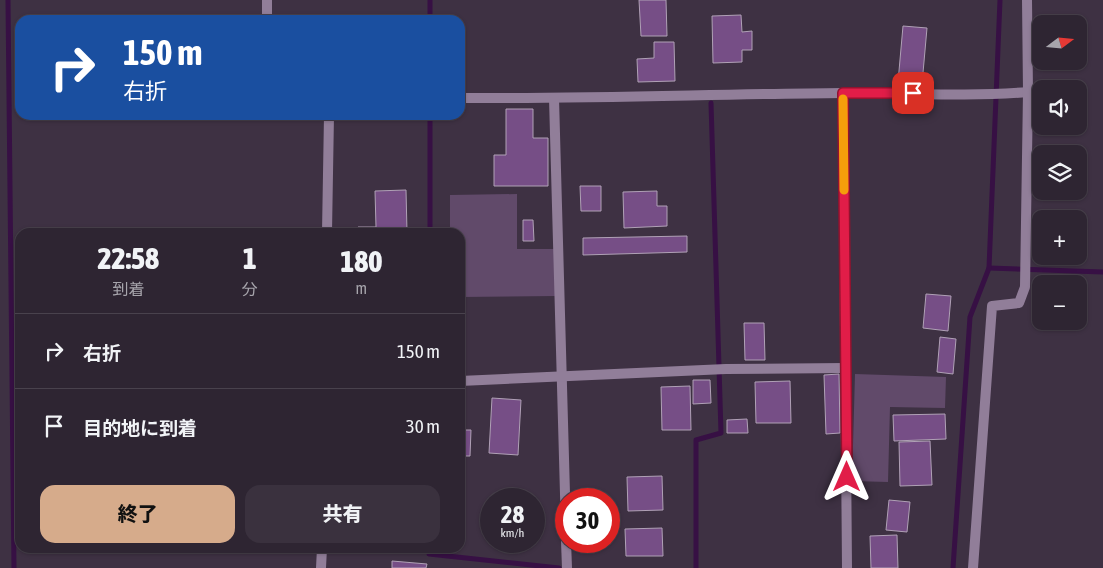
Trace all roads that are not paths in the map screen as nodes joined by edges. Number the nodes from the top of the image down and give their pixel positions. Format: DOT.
graph roads {
  1 [pos="266,0"];
  2 [pos="1027,0"];
  3 [pos="266,15"];
  4 [pos="1028,92"];
  5 [pos="843,93"];
  6 [pos="465,98"];
  7 [pos="554,98"];
  8 [pos="329,120"];
  9 [pos="328,228"];
  10 [pos="846,368"];
  11 [pos="563,377"];
  12 [pos="465,381"];
  13 [pos="565,488"];
  14 [pos="322,553"];
  15 [pos="321,568"];
  16 [pos="848,568"];
  17 [pos="973,568"];
  1 -- 3 [label="street"];
  2 -- 4 [label="street"];
  4 -- 5 [label="street"];
  4 -- 17 [label="street"];
  5 -- 7 [label="street"];
  5 -- 10 [label="street"];
  6 -- 7 [label="street"];
  7 -- 11 [label="street"];
  8 -- 9 [label="street"];
  10 -- 11 [label="street"];
  10 -- 16 [label="street"];
  11 -- 12 [label="street"];
  11 -- 13 [label="street"];
  14 -- 15 [label="street"];
}
